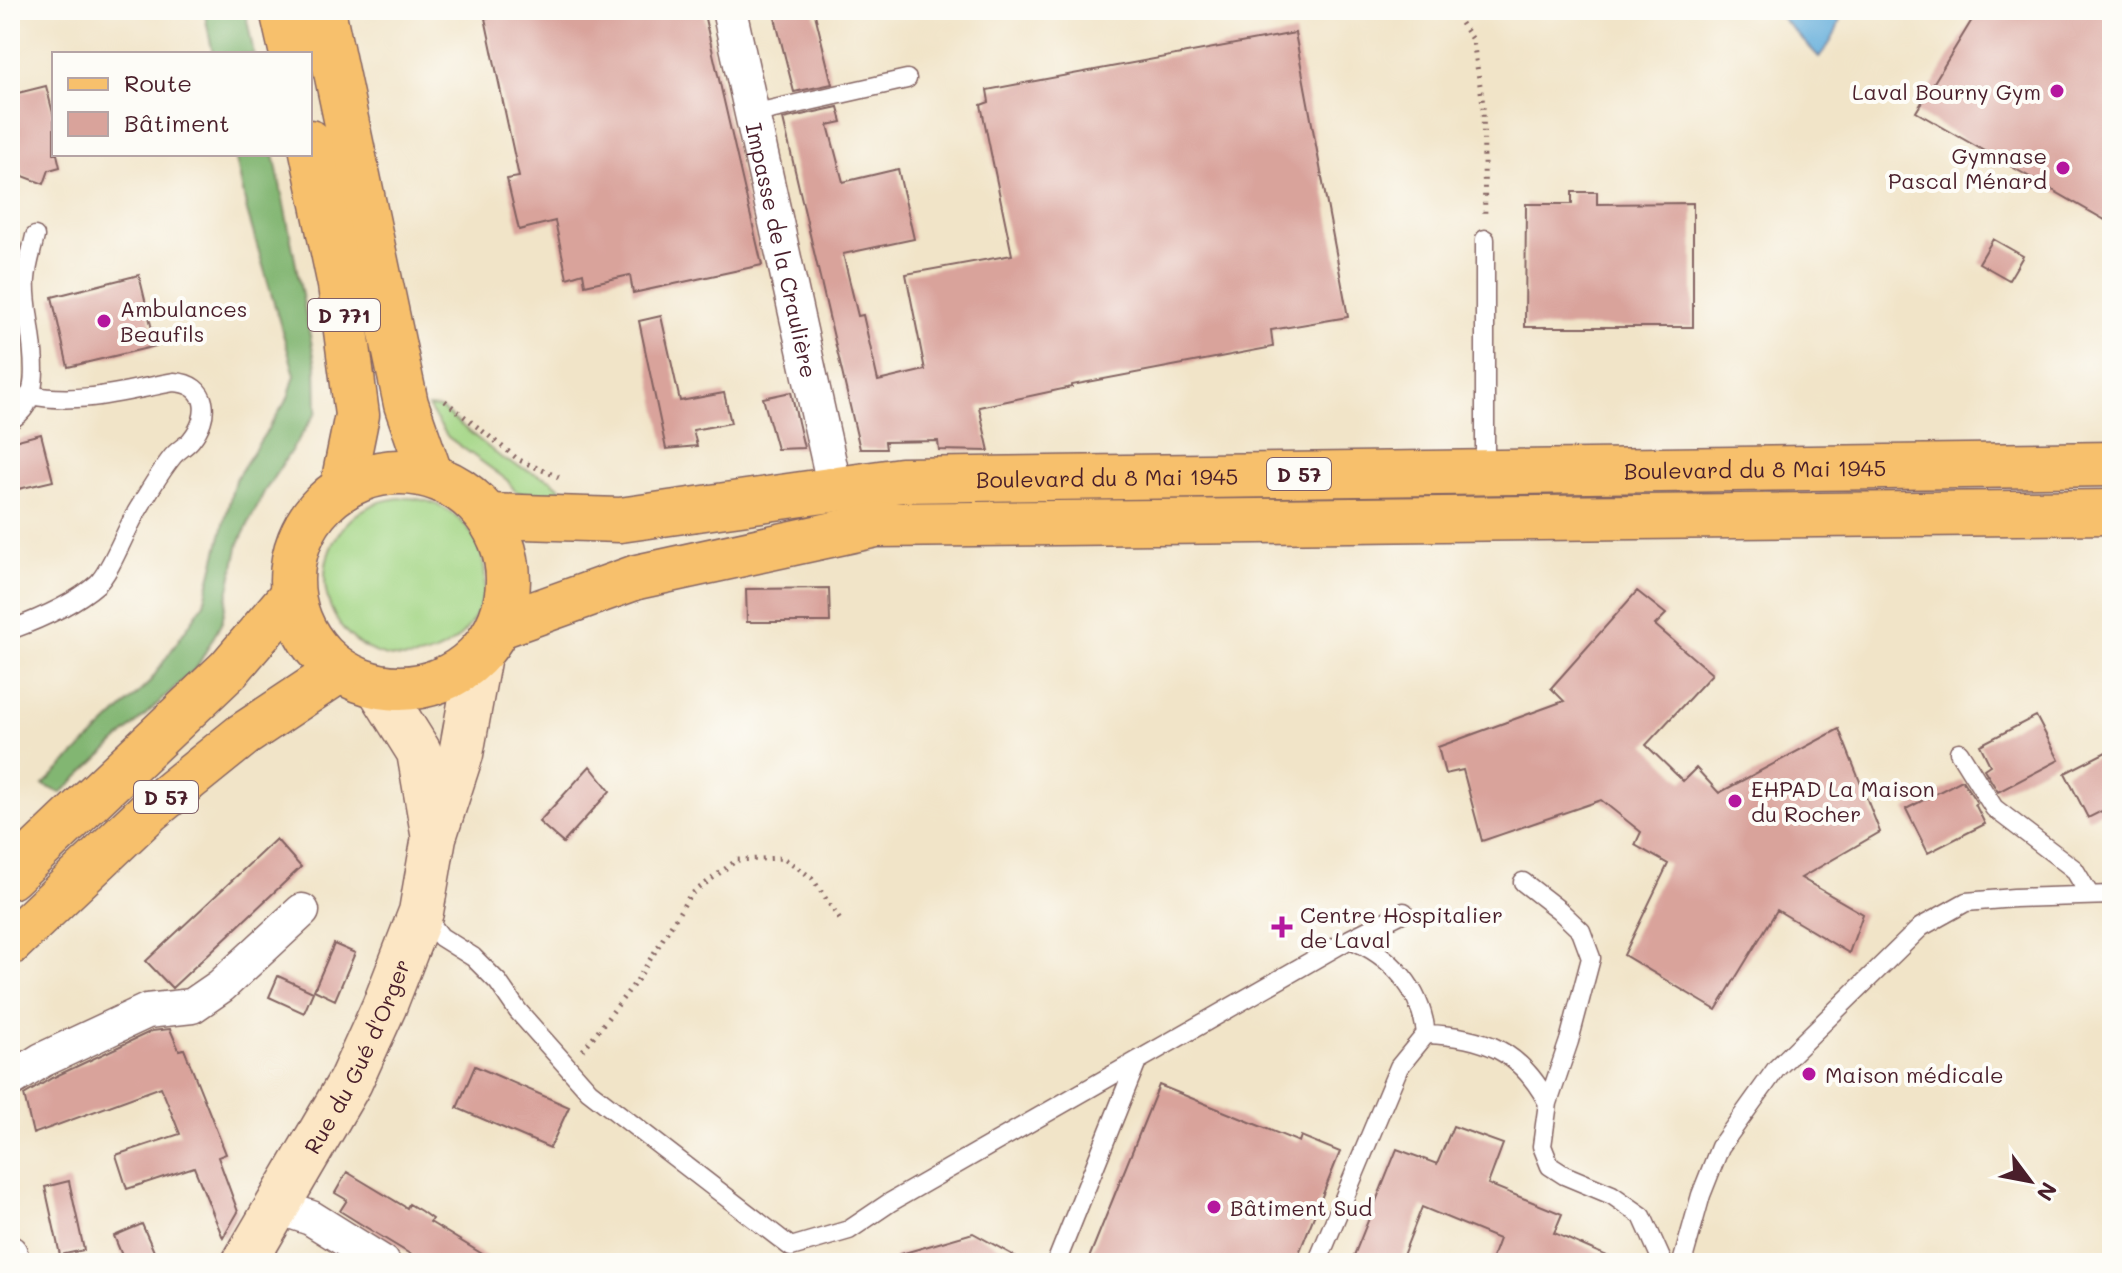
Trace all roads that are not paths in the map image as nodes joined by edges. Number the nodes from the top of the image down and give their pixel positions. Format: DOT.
graph roads {
  1 [pos="282,10"];
  2 [pos="323,10"];
  3 [pos="729,10"];
  4 [pos="292,52"];
  5 [pos="907,79"];
  6 [pos="752,114"];
  7 [pos="312,152"];
  8 [pos="35,236"];
  9 [pos="1485,239"];
  10 [pos="29,395"];
  11 [pos="10,420"];
  12 [pos="2112,464"];
  13 [pos="1485,472"];
  14 [pos="431,476"];
  15 [pos="342,489"];
  16 [pos="835,489"];
  17 [pos="2112,512"];
  18 [pos="488,516"];
  19 [pos="292,595"];
  20 [pos="10,630"];
  21 [pos="489,641"];
  22 [pos="339,671"];
  23 [pos="379,688"];
  24 [pos="1959,752"];
  25 [pos="434,837"];
  26 [pos="10,877"];
  27 [pos="1523,882"];
  28 [pos="2089,894"];
  29 [pos="2112,895"];
  30 [pos="302,911"];
  31 [pos="421,912"];
  32 [pos="1404,912"];
  33 [pos="1350,939"];
  34 [pos="10,943"];
  35 [pos="1426,1034"];
  36 [pos="1137,1061"];
  37 [pos="10,1080"];
  38 [pos="1548,1103"];
  39 [pos="278,1207"];
  40 [pos="10,1253"];
  41 [pos="792,1255"];
  42 [pos="13,1263"];
  43 [pos="244,1263"];
  44 [pos="383,1263"];
  45 [pos="1056,1263"];
  46 [pos="1317,1263"];
  47 [pos="1663,1263"];
  48 [pos="1682,1263"];
  1 -- 4 [label="main road"];
  2 -- 14 [label="main road, D 771"];
  3 -- 6 [label="street, Impasse de la Craulière"];
  5 -- 6 [label="lane"];
  6 -- 16 [label="street, Impasse de la Craulière"];
  7 -- 15 [label="main road, D 771"];
  8 -- 10 [label="lane"];
  9 -- 13 [label="lane"];
  10 -- 11 [label="lane"];
  10 -- 20 [label="lane"];
  12 -- 13 [label="main road, Boulevard du 8 Mai 1945 / D 57"];
  13 -- 16 [label="main road, Boulevard du 8 Mai 1945 / D 57"];
  14 -- 15 [label="main road"];
  14 -- 18 [label="main road"];
  15 -- 19 [label="main road"];
  16 -- 18 [label="main road, Boulevard du 8 Mai 1945 / D 57"];
  17 -- 21 [label="main road, Boulevard du 8 Mai 1945 / D 57"];
  18 -- 21 [label="main road"];
  19 -- 22 [label="main road"];
  19 -- 26 [label="main road, D 57"];
  21 -- 23 [label="main road"];
  21 -- 25 [label="main road, Rue du Gué d'Orger"];
  22 -- 23 [label="main road"];
  22 -- 34 [label="main road, D 57"];
  23 -- 25 [label="main road, Rue du Gué d'Orger"];
  24 -- 28 [label="lane"];
  25 -- 31 [label="main road, Rue du Gué d'Orger"];
  27 -- 38 [label="lane"];
  28 -- 29 [label="lane"];
  28 -- 48 [label="lane"];
  30 -- 37 [label="street"];
  31 -- 39 [label="main road, Rue du Gué d'Orger"];
  31 -- 41 [label="lane"];
  32 -- 33 [label="lane"];
  33 -- 35 [label="lane"];
  33 -- 36 [label="lane"];
  35 -- 38 [label="lane"];
  35 -- 46 [label="lane"];
  36 -- 41 [label="lane"];
  36 -- 45 [label="lane"];
  38 -- 47 [label="lane"];
  39 -- 43 [label="main road, Rue du Gué d'Orger"];
  39 -- 44 [label="street"];
  40 -- 42 [label="street"];
}
